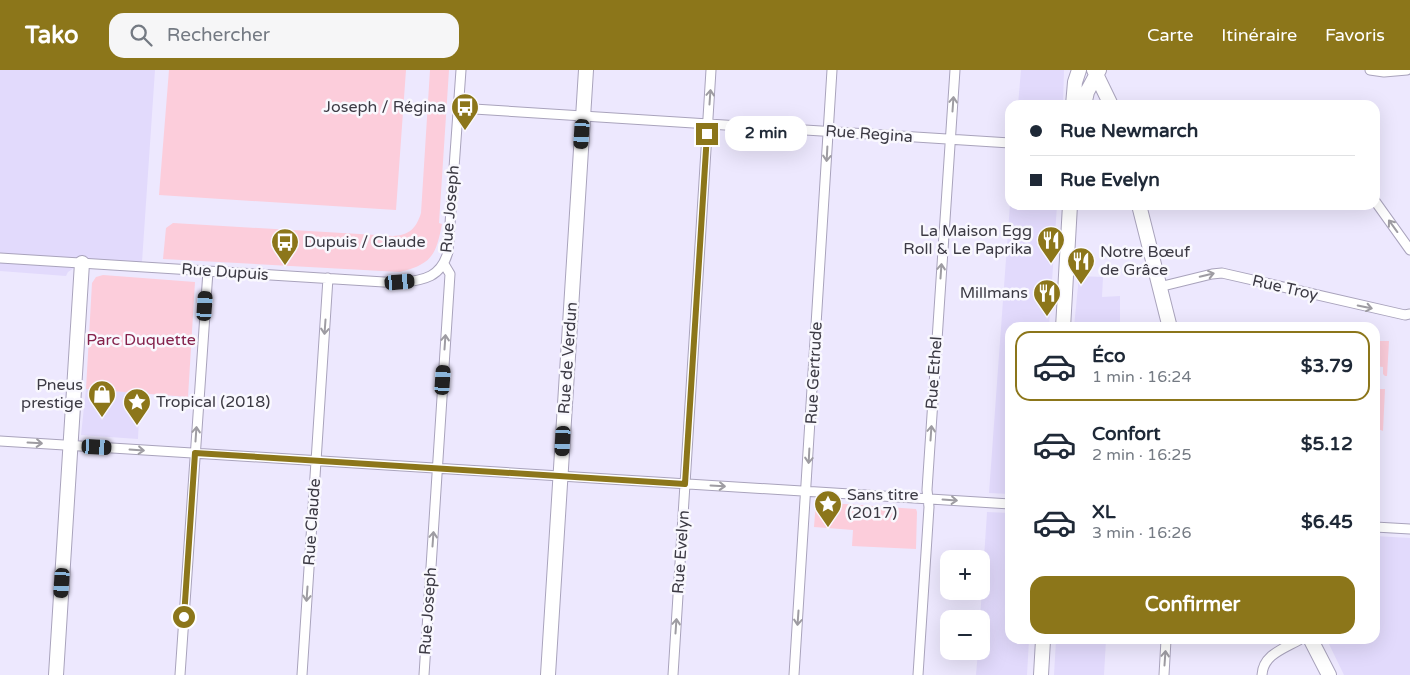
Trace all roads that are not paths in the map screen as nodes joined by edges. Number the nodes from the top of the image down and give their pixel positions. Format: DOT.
graph roads {
  1 [pos="460,70"];
  2 [pos="586,70"];
  3 [pos="711,70"];
  4 [pos="832,70"];
  5 [pos="955,70"];
  6 [pos="1079,70"];
  7 [pos="1370,70"];
  8 [pos="1407,70"];
  9 [pos="1096,71"];
  10 [pos="1073,100"];
  11 [pos="1085,100"];
  12 [pos="1109,100"];
  13 [pos="458,108"];
  14 [pos="583,116"];
  15 [pos="708,124"];
  16 [pos="828,131"];
  17 [pos="950,139"];
  18 [pos="1005,142"];
  19 [pos="1380,208"];
  20 [pos="1070,210"];
  21 [pos="1140,210"];
  22 [pos="1410,250"];
  23 [pos="0,258"];
  24 [pos="82,263"];
  25 [pos="444,264"];
  26 [pos="208,271"];
  27 [pos="328,278"];
  28 [pos="1160,287"];
  29 [pos="1410,314"];
  30 [pos="1062,322"];
  31 [pos="1169,322"];
  32 [pos="0,441"];
  33 [pos="71,445"];
  34 [pos="195,453"];
  35 [pos="316,461"];
  36 [pos="437,468"];
  37 [pos="561,476"];
  38 [pos="685,484"];
  39 [pos="806,491"];
  40 [pos="928,499"];
  41 [pos="1005,504"];
  42 [pos="1380,527"];
  43 [pos="1410,529"];
  44 [pos="1043,644"];
  45 [pos="1166,644"];
  46 [pos="1291,644"];
  47 [pos="1313,644"];
  48 [pos="56,675"];
  49 [pos="180,675"];
  50 [pos="302,675"];
  51 [pos="424,675"];
  52 [pos="548,675"];
  53 [pos="673,675"];
  54 [pos="794,675"];
  55 [pos="918,675"];
  56 [pos="1040,675"];
  57 [pos="1164,675"];
  58 [pos="1262,675"];
  59 [pos="1329,675"];
  1 -- 13 [label="street, Rue Joseph"];
  2 -- 14 [label="street, Rue de Verdun"];
  15 -- 3 [label="street, Rue Evelyn, one-way"];
  4 -- 16 [label="street, Rue Gertrude"];
  17 -- 5 [label="street, Rue Ethel, one-way"];
  6 -- 10 [label="street"];
  7 -- 8 [label="street"];
  9 -- 11 [label="street"];
  9 -- 12 [label="street"];
  13 -- 14 [label="street, Rue Regina"];
  13 -- 25 [label="street, Rue Joseph"];
  14 -- 15 [label="street, Rue Regina"];
  14 -- 37 [label="street, Rue de Verdun"];
  15 -- 16 [label="street, Rue Regina"];
  15 -- 38 [label="street, Rue Evelyn"];
  16 -- 17 [label="street, Rue Regina"];
  16 -- 39 [label="street, Rue Gertrude, one-way"];
  17 -- 18 [label="street, Rue Regina"];
  40 -- 17 [label="street, Rue Ethel, one-way"];
  22 -- 19 [label="street, one-way"];
  20 -- 30 [label="street"];
  21 -- 28 [label="street"];
  23 -- 24 [label="street, Rue Dupuis"];
  24 -- 26 [label="street, Rue Dupuis"];
  24 -- 33 [label="street"];
  25 -- 27 [label="street, Rue Dupuis"];
  36 -- 25 [label="street, Rue Joseph, one-way"];
  26 -- 27 [label="street, Rue Dupuis"];
  34 -- 26 [label="street, one-way"];
  27 -- 35 [label="street, Rue Claude, one-way"];
  28 -- 29 [label="street, Rue Troy, one-way"];
  28 -- 31 [label="street"];
  32 -- 33 [label="street, one-way"];
  33 -- 34 [label="street, one-way"];
  33 -- 48 [label="street"];
  34 -- 35 [label="street"];
  34 -- 49 [label="street"];
  35 -- 36 [label="street"];
  35 -- 50 [label="street, Rue Claude, one-way"];
  36 -- 37 [label="street"];
  51 -- 36 [label="street, Rue Joseph, one-way"];
  37 -- 38 [label="street"];
  37 -- 52 [label="street, Rue de Verdun"];
  38 -- 39 [label="street, one-way"];
  53 -- 38 [label="street, Rue Evelyn, one-way"];
  39 -- 40 [label="street"];
  39 -- 54 [label="street, Rue Gertrude, one-way"];
  40 -- 41 [label="street, one-way"];
  40 -- 55 [label="street, Rue Ethel"];
  42 -- 43 [label="street"];
  44 -- 56 [label="street"];
  57 -- 45 [label="street, one-way"];
  46 -- 58 [label="street"];
  47 -- 59 [label="street"];
}
